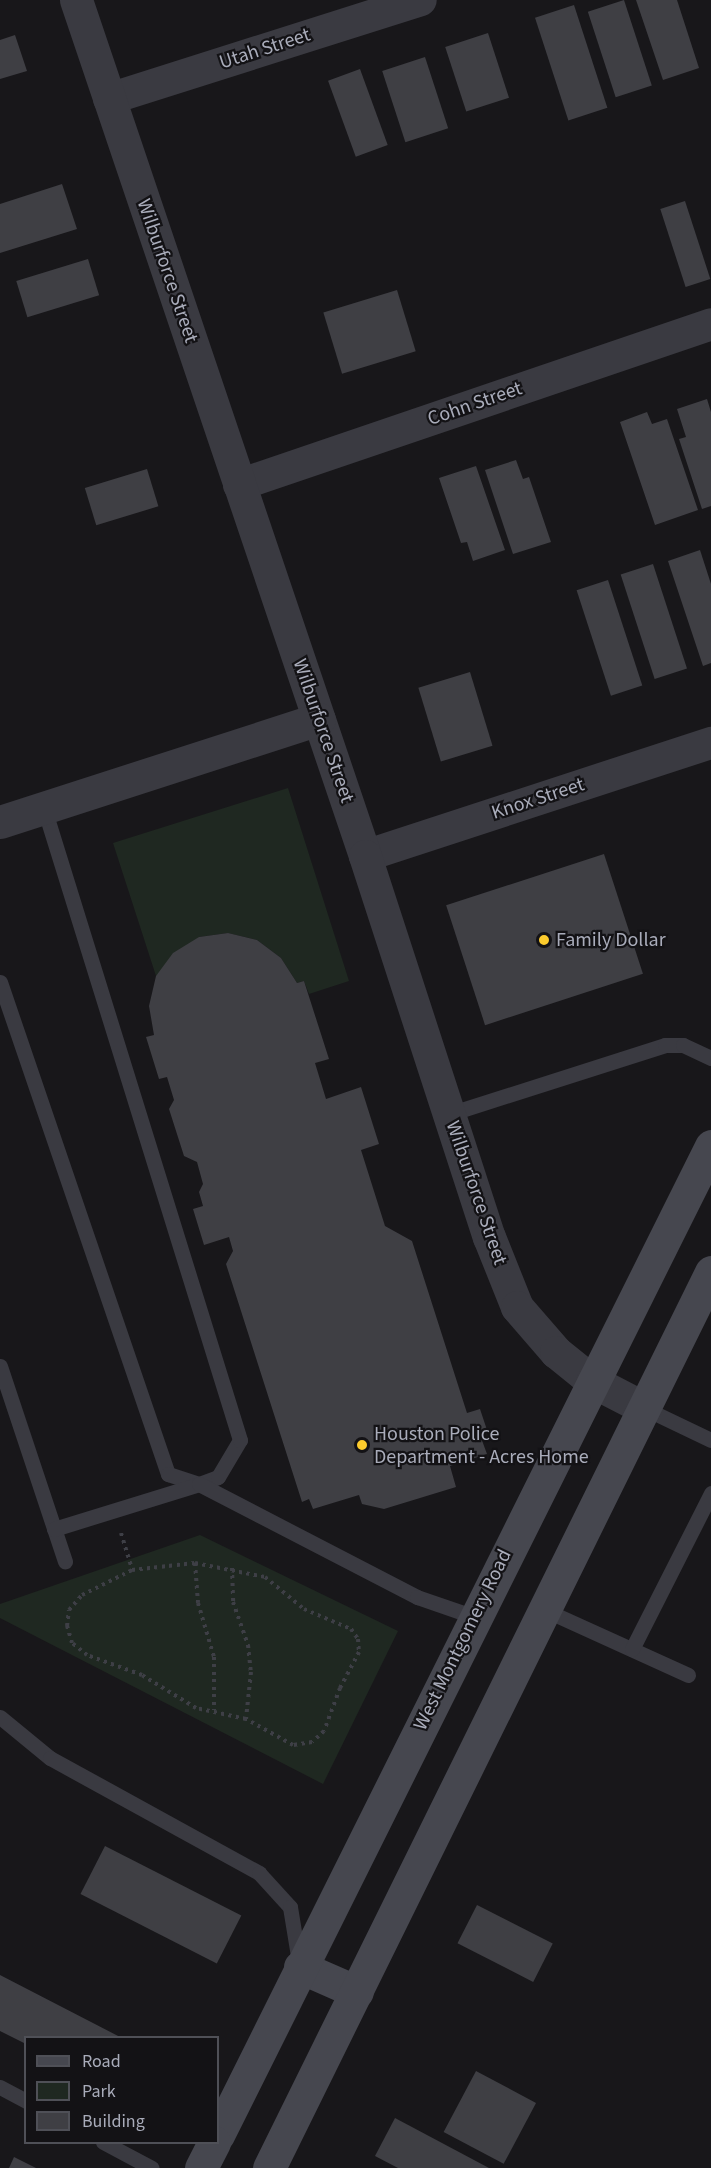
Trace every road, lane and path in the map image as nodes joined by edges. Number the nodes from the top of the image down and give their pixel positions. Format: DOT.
graph roads {
  1 [pos="76,0"];
  2 [pos="421,0"];
  3 [pos="109,99"];
  4 [pos="711,324"];
  5 [pos="239,484"];
  6 [pos="319,719"];
  7 [pos="711,743"];
  8 [pos="44,808"];
  9 [pos="0,822"];
  10 [pos="365,856"];
  11 [pos="0,982"];
  12 [pos="711,1058"];
  13 [pos="449,1114"];
  14 [pos="711,1146"];
  15 [pos="711,1272"];
  16 [pos="0,1366"];
  17 [pos="592,1381"];
  18 [pos="644,1408"];
  19 [pos="711,1440"];
  20 [pos="199,1484"];
  21 [pos="711,1493"];
  22 [pos="114,1510"];
  23 [pos="54,1529"];
  24 [pos="65,1562"];
  25 [pos="195,1563"];
  26 [pos="232,1568"];
  27 [pos="132,1570"];
  28 [pos="545,1610"];
  29 [pos="475,1617"];
  30 [pos="632,1649"];
  31 [pos="688,1674"];
  32 [pos="214,1710"];
  33 [pos="0,1717"];
  34 [pos="246,1719"];
  35 [pos="300,1967"];
  36 [pos="357,1992"];
  37 [pos="0,2087"];
  38 [pos="24,2100"];
  39 [pos="219,2133"];
  40 [pos="107,2144"];
  41 [pos="213,2144"];
  42 [pos="152,2168"];
  43 [pos="201,2168"];
  44 [pos="269,2168"];
  1 -- 3 [label="street, Wilburforce Street"];
  2 -- 3 [label="street, Utah Street"];
  3 -- 5 [label="street, Wilburforce Street"];
  4 -- 5 [label="street, Cohn Street"];
  5 -- 6 [label="street, Wilburforce Street"];
  6 -- 8 [label="street"];
  6 -- 10 [label="street, Wilburforce Street"];
  7 -- 10 [label="street, Knox Street"];
  8 -- 9 [label="street"];
  8 -- 20 [label="lane"];
  10 -- 13 [label="street, Wilburforce Street"];
  11 -- 20 [label="lane"];
  12 -- 13 [label="lane"];
  13 -- 17 [label="street, Wilburforce Street"];
  14 -- 17 [label="main road, West Montgomery Road"];
  15 -- 18 [label="main road"];
  16 -- 23 [label="lane"];
  17 -- 18 [label="street, Wilburforce Street"];
  17 -- 29 [label="main road, West Montgomery Road"];
  18 -- 19 [label="lane"];
  18 -- 28 [label="main road"];
  20 -- 22 [label="lane"];
  20 -- 29 [label="lane"];
  21 -- 30 [label="lane"];
  22 -- 23 [label="lane"];
  22 -- 27 [label="path"];
  23 -- 24 [label="lane"];
  25 -- 26 [label="path"];
  25 -- 27 [label="path"];
  25 -- 32 [label="path"];
  26 -- 34 [label="path"];
  26 -- 34 [label="path"];
  27 -- 32 [label="path"];
  28 -- 30 [label="lane"];
  28 -- 36 [label="main road"];
  29 -- 35 [label="main road, West Montgomery Road"];
  30 -- 31 [label="lane"];
  32 -- 34 [label="path"];
  33 -- 35 [label="lane"];
  35 -- 36 [label="main road"];
  35 -- 39 [label="main road, West Montgomery Road"];
  36 -- 44 [label="main road"];
  37 -- 38 [label="lane"];
  40 -- 42 [label="lane"];
  41 -- 43 [label="main road"];
}
